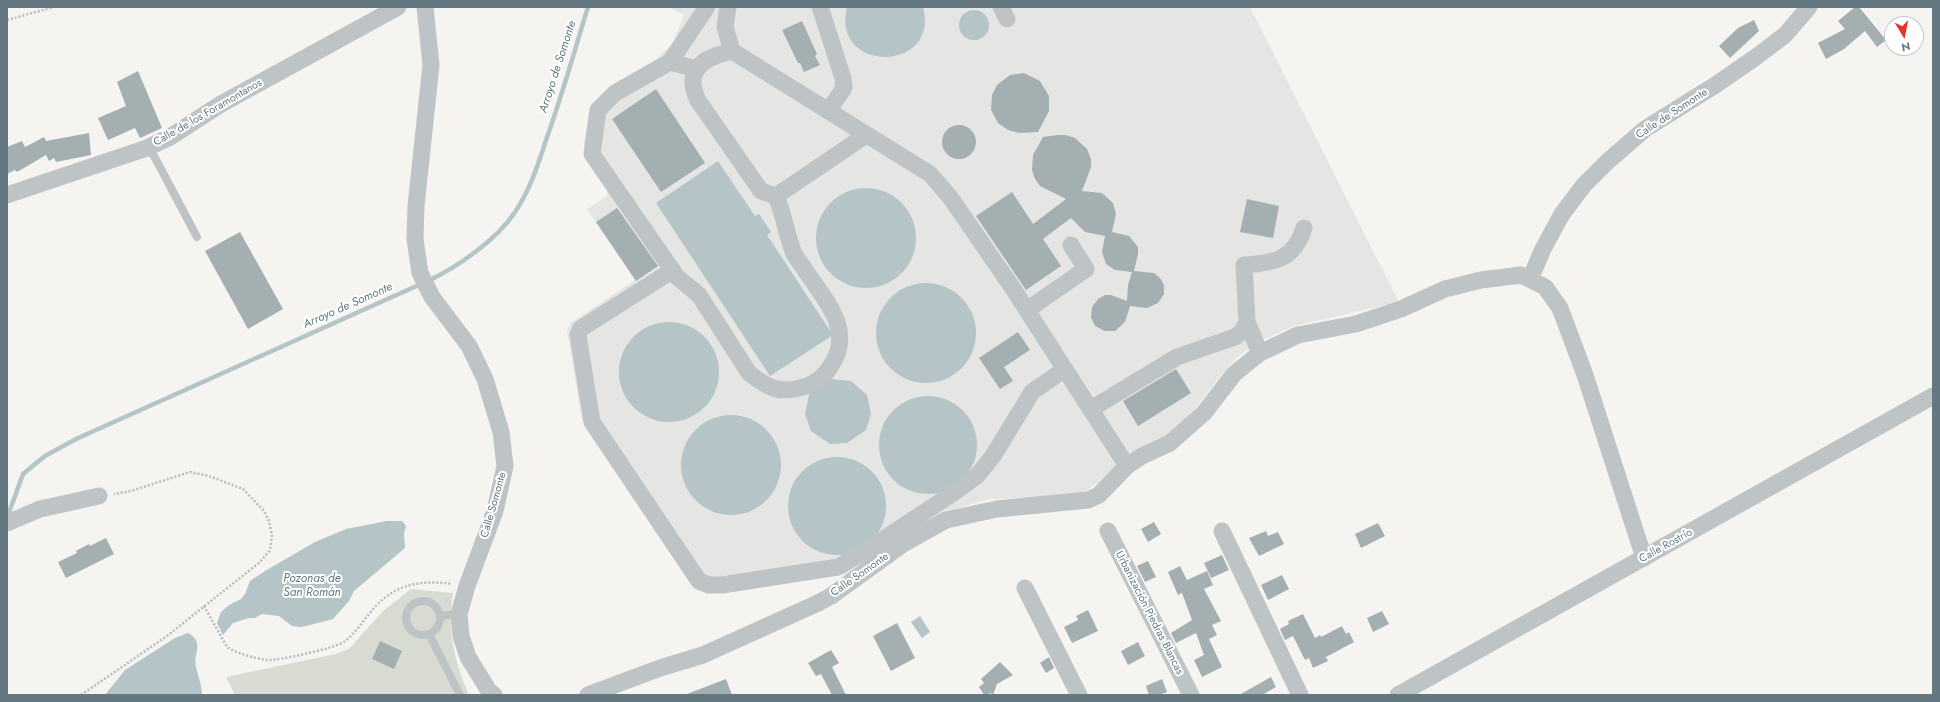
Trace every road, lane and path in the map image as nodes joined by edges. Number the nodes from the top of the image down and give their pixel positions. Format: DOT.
graph roads {
  1 [pos="54,7"];
  2 [pos="398,7"];
  3 [pos="425,7"];
  4 [pos="707,7"];
  5 [pos="716,7"];
  6 [pos="728,7"];
  7 [pos="820,7"];
  8 [pos="1809,7"];
  9 [pos="7,20"];
  10 [pos="725,26"];
  11 [pos="732,51"];
  12 [pos="670,62"];
  13 [pos="697,69"];
  14 [pos="828,111"];
  15 [pos="866,135"];
  16 [pos="147,148"];
  17 [pos="7,195"];
  18 [pos="776,196"];
  19 [pos="1304,228"];
  20 [pos="197,237"];
  21 [pos="1070,245"];
  22 [pos="673,270"];
  23 [pos="1530,279"];
  24 [pos="1027,310"];
  25 [pos="1247,322"];
  26 [pos="1260,353"];
  27 [pos="1064,370"];
  28 [pos="1933,396"];
  29 [pos="1091,409"];
  30 [pos="1127,466"];
  31 [pos="99,496"];
  32 [pos="7,523"];
  33 [pos="1222,530"];
  34 [pos="1108,531"];
  35 [pos="1644,558"];
  36 [pos="467,586"];
  37 [pos="1025,588"];
  38 [pos="204,606"];
  39 [pos="459,614"];
  40 [pos="440,616"];
  41 [pos="429,634"];
  42 [pos="1298,694"];
  43 [pos="81,695"];
  44 [pos="460,695"];
  45 [pos="494,695"];
  46 [pos="588,695"];
  47 [pos="1078,695"];
  48 [pos="1191,695"];
  49 [pos="1398,695"];
  1 -- 9 [label="path"];
  2 -- 16 [label="street, Calle de los Foramontanos"];
  3 -- 36 [label="street, Calle Somonte"];
  4 -- 12 [label="street"];
  5 -- 10 [label="street"];
  6 -- 10 [label="street"];
  7 -- 14 [label="street"];
  8 -- 23 [label="street, Calle de Somonte"];
  10 -- 11 [label="street"];
  11 -- 13 [label="street"];
  11 -- 14 [label="street"];
  12 -- 13 [label="street"];
  12 -- 22 [label="street"];
  13 -- 18 [label="street"];
  14 -- 15 [label="street"];
  15 -- 18 [label="street"];
  15 -- 24 [label="street"];
  16 -- 17 [label="street, Calle de los Foramontanos"];
  16 -- 20 [label="lane"];
  18 -- 22 [label="street"];
  19 -- 25 [label="street"];
  21 -- 24 [label="street"];
  22 -- 27 [label="street"];
  23 -- 26 [label="street, Calle Somonte"];
  23 -- 35 [label="street"];
  24 -- 27 [label="street"];
  25 -- 26 [label="street"];
  25 -- 29 [label="street"];
  26 -- 30 [label="street, Calle Somonte"];
  27 -- 29 [label="street"];
  28 -- 35 [label="street, Calle Rostrío"];
  29 -- 30 [label="street"];
  30 -- 46 [label="street, Calle Somonte"];
  31 -- 32 [label="street"];
  31 -- 38 [label="path"];
  33 -- 42 [label="street"];
  34 -- 48 [label="street, Urbanización Piedras Blancas"];
  35 -- 49 [label="street, Calle Rostrío"];
  36 -- 38 [label="path"];
  36 -- 39 [label="street, Calle Somonte"];
  37 -- 47 [label="street"];
  38 -- 43 [label="path"];
  39 -- 40 [label="lane"];
  39 -- 45 [label="street, Calle Somonte"];
  40 -- 41 [label="lane"];
  40 -- 41 [label="lane"];
  41 -- 44 [label="lane"];
}
